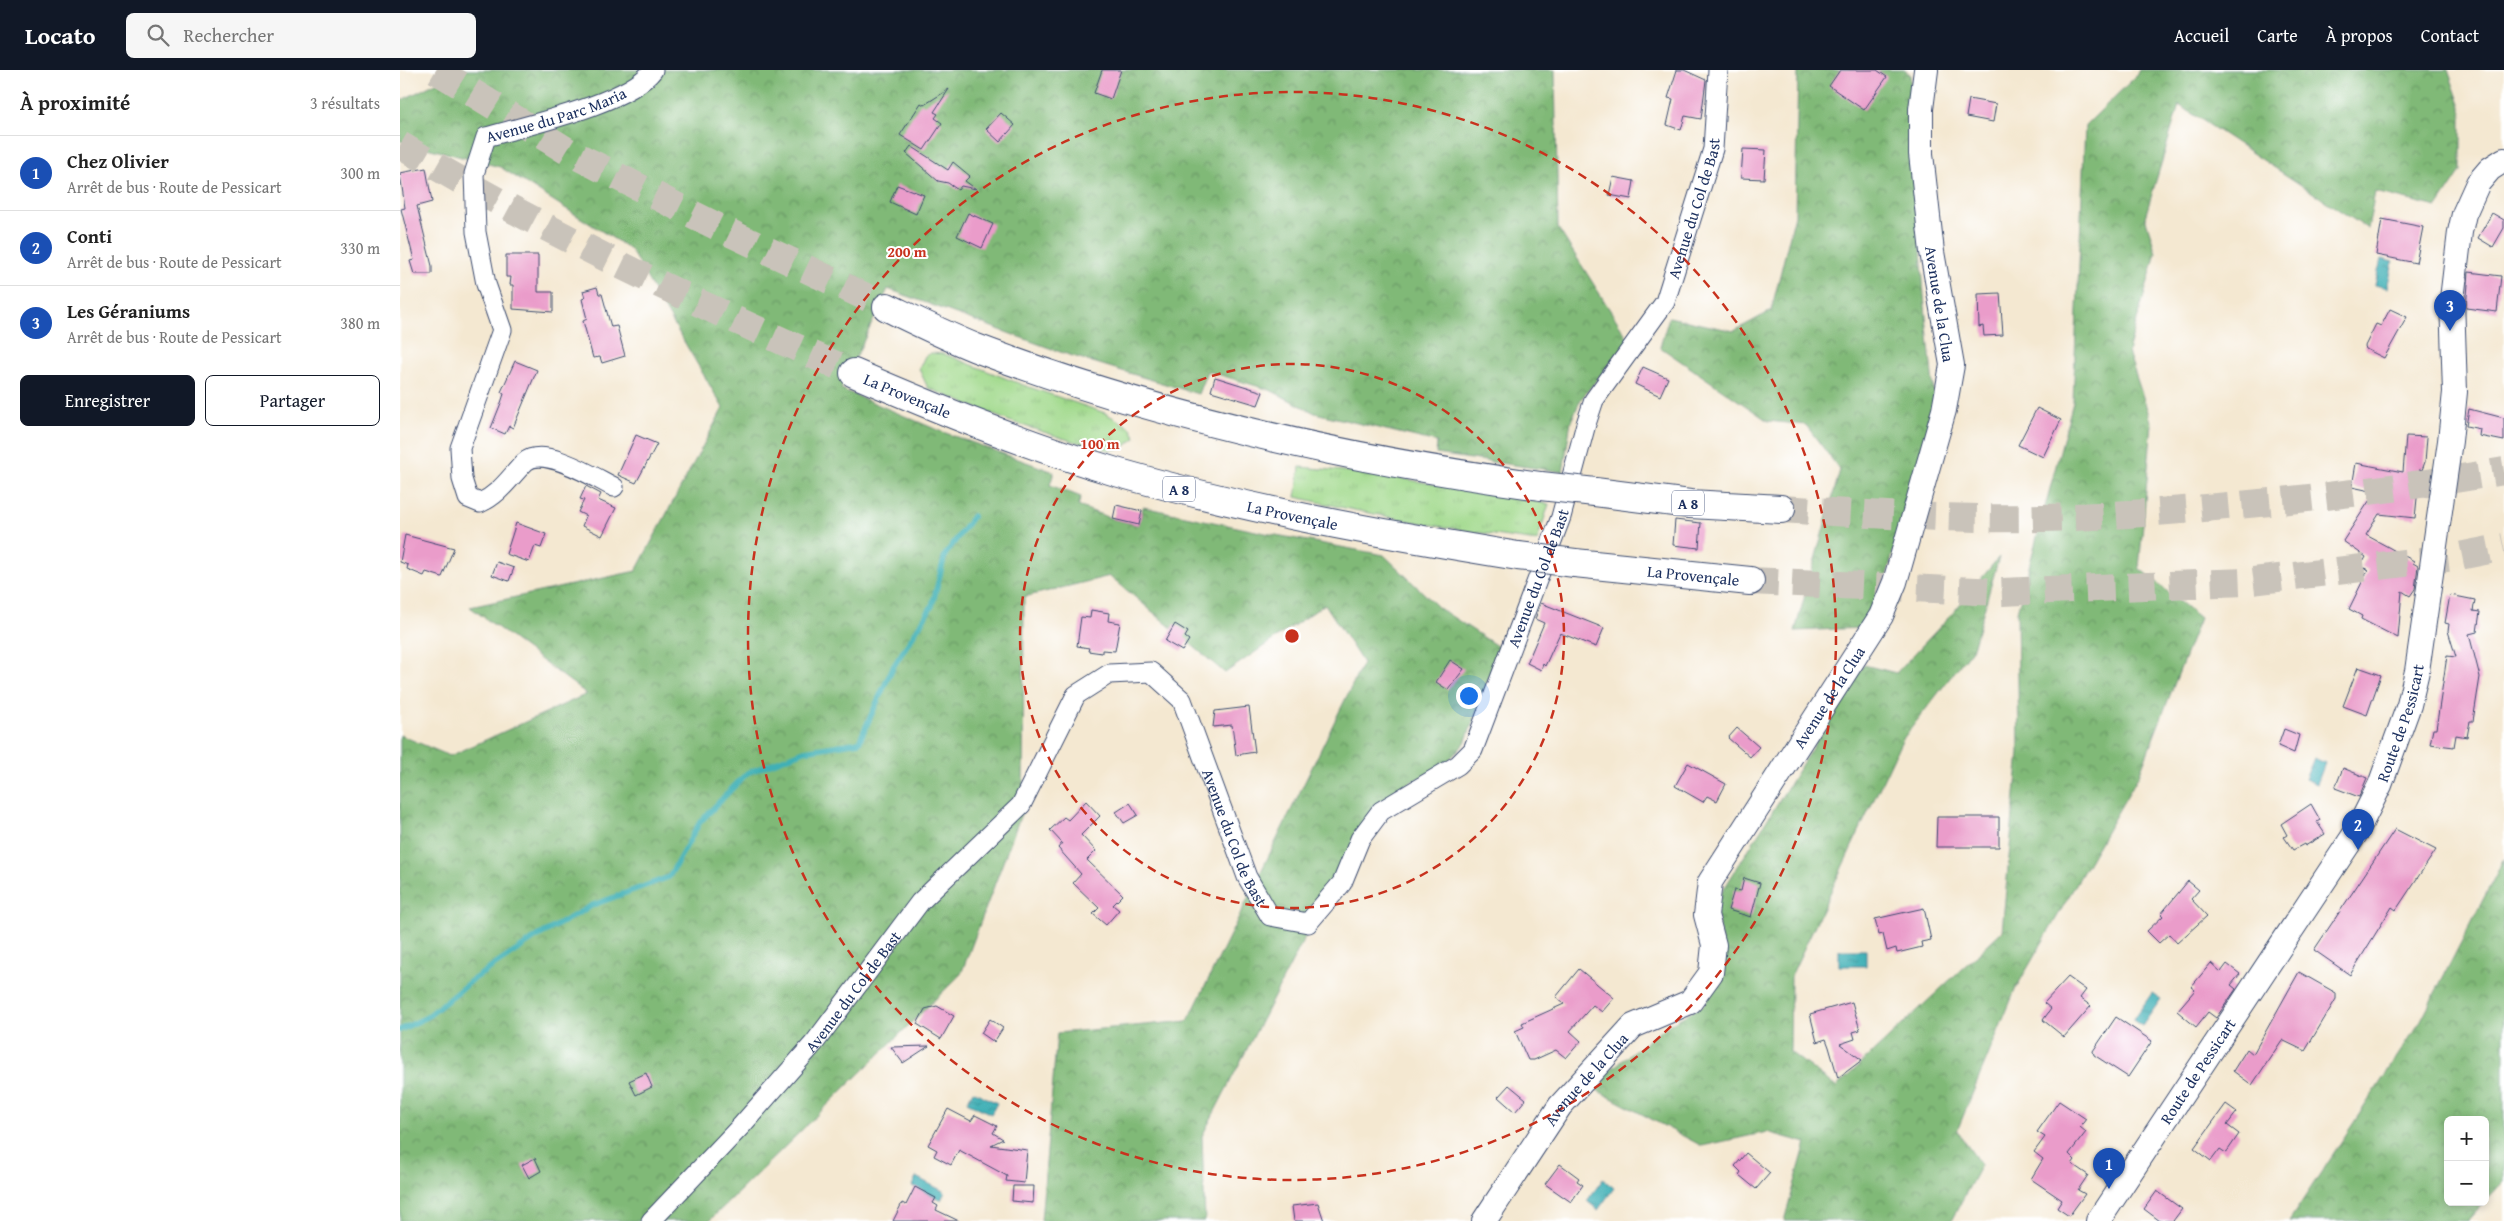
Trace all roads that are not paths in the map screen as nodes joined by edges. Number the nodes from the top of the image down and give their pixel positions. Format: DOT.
graph roads {
  1 [pos="653,70"];
  2 [pos="1718,70"];
  3 [pos="1926,70"];
  4 [pos="2504,160"];
  5 [pos="887,307"];
  6 [pos="854,374"];
  7 [pos="614,488"];
  8 [pos="1781,509"];
  9 [pos="1750,581"];
  10 [pos="650,1221"];
  11 [pos="1484,1221"];
  12 [pos="2098,1221"];
  1 -- 7 [label="street, Avenue du Parc Maria"];
  2 -- 10 [label="street, Avenue du Col de Bast"];
  3 -- 11 [label="street, Avenue de la Clua"];
  4 -- 12 [label="street, Route de Pessicart"];
  5 -- 8 [label="highway, A 8, bridge"];
  6 -- 9 [label="highway, La Provençale / A 8, bridge"];
}
